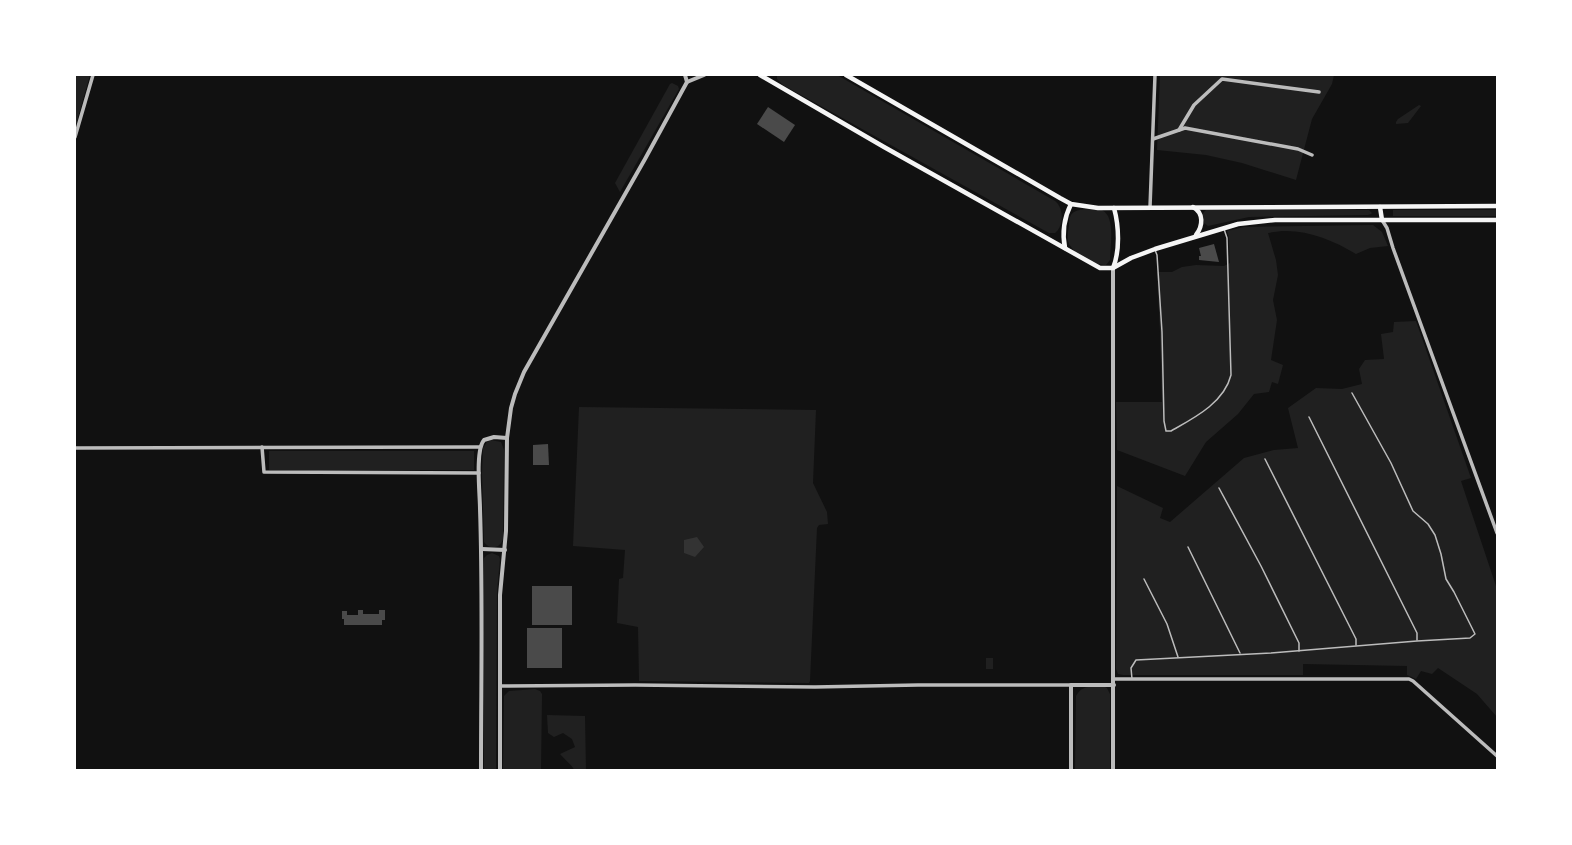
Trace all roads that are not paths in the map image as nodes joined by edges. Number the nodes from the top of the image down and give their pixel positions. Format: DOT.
graph roads {
  1 [pos="93,75"];
  2 [pos="685,75"];
  3 [pos="704,75"];
  4 [pos="760,75"];
  5 [pos="846,75"];
  6 [pos="1155,75"];
  7 [pos="767,77"];
  8 [pos="687,82"];
  9 [pos="1319,92"];
  10 [pos="1179,130"];
  11 [pos="75,137"];
  12 [pos="1153,139"];
  13 [pos="1312,155"];
  14 [pos="1072,204"];
  15 [pos="1497,206"];
  16 [pos="1150,207"];
  17 [pos="1191,207"];
  18 [pos="1380,207"];
  19 [pos="1114,208"];
  20 [pos="1382,220"];
  21 [pos="1497,220"];
  22 [pos="1223,228"];
  23 [pos="1194,236"];
  24 [pos="1065,248"];
  25 [pos="1155,249"];
  26 [pos="1113,268"];
  27 [pos="1352,393"];
  28 [pos="1309,418"];
  29 [pos="507,438"];
  30 [pos="262,447"];
  31 [pos="480,447"];
  32 [pos="75,448"];
  33 [pos="1265,459"];
  34 [pos="479,473"];
  35 [pos="1219,488"];
  36 [pos="1497,533"];
  37 [pos="1188,547"];
  38 [pos="482,550"];
  39 [pos="505,550"];
  40 [pos="1144,579"];
  41 [pos="1416,641"];
  42 [pos="1356,646"];
  43 [pos="1299,651"];
  44 [pos="1240,653"];
  45 [pos="1178,657"];
  46 [pos="1113,679"];
  47 [pos="1132,679"];
  48 [pos="1071,685"];
  49 [pos="1114,685"];
  50 [pos="501,686"];
  51 [pos="1497,756"];
  52 [pos="481,770"];
  53 [pos="500,770"];
  54 [pos="1071,770"];
  55 [pos="1113,770"];
  1 -- 11 [label="street"];
  2 -- 8 [label="street"];
  3 -- 8 [label="street"];
  4 -- 7 [label="main road"];
  5 -- 14 [label="main road"];
  6 -- 12 [label="street"];
  7 -- 24 [label="main road"];
  8 -- 29 [label="street"];
  9 -- 10 [label="street"];
  10 -- 12 [label="street"];
  10 -- 13 [label="street"];
  12 -- 16 [label="street"];
  14 -- 19 [label="main road"];
  14 -- 24 [label="main road"];
  15 -- 18 [label="main road"];
  16 -- 17 [label="main road"];
  16 -- 19 [label="main road"];
  17 -- 18 [label="main road"];
  17 -- 23 [label="main road"];
  18 -- 20 [label="main road"];
  19 -- 26 [label="main road"];
  20 -- 21 [label="main road"];
  20 -- 22 [label="main road"];
  20 -- 36 [label="street"];
  22 -- 23 [label="main road"];
  22 -- 25 [label="lane"];
  23 -- 25 [label="main road"];
  24 -- 26 [label="main road"];
  25 -- 26 [label="main road"];
  26 -- 46 [label="street"];
  27 -- 41 [label="lane"];
  28 -- 41 [label="lane"];
  29 -- 31 [label="street"];
  29 -- 39 [label="street"];
  30 -- 31 [label="street"];
  30 -- 32 [label="street"];
  30 -- 34 [label="street"];
  31 -- 34 [label="street"];
  33 -- 42 [label="lane"];
  34 -- 38 [label="street"];
  35 -- 43 [label="lane"];
  37 -- 44 [label="lane"];
  38 -- 39 [label="street"];
  38 -- 52 [label="street"];
  39 -- 50 [label="street"];
  40 -- 45 [label="lane"];
  41 -- 42 [label="lane"];
  42 -- 43 [label="lane"];
  43 -- 44 [label="lane"];
  44 -- 45 [label="lane"];
  45 -- 47 [label="lane"];
  46 -- 47 [label="street"];
  46 -- 49 [label="street"];
  47 -- 51 [label="street"];
  48 -- 49 [label="street"];
  48 -- 50 [label="street"];
  48 -- 54 [label="street"];
  49 -- 55 [label="street"];
  50 -- 53 [label="street"];
}
